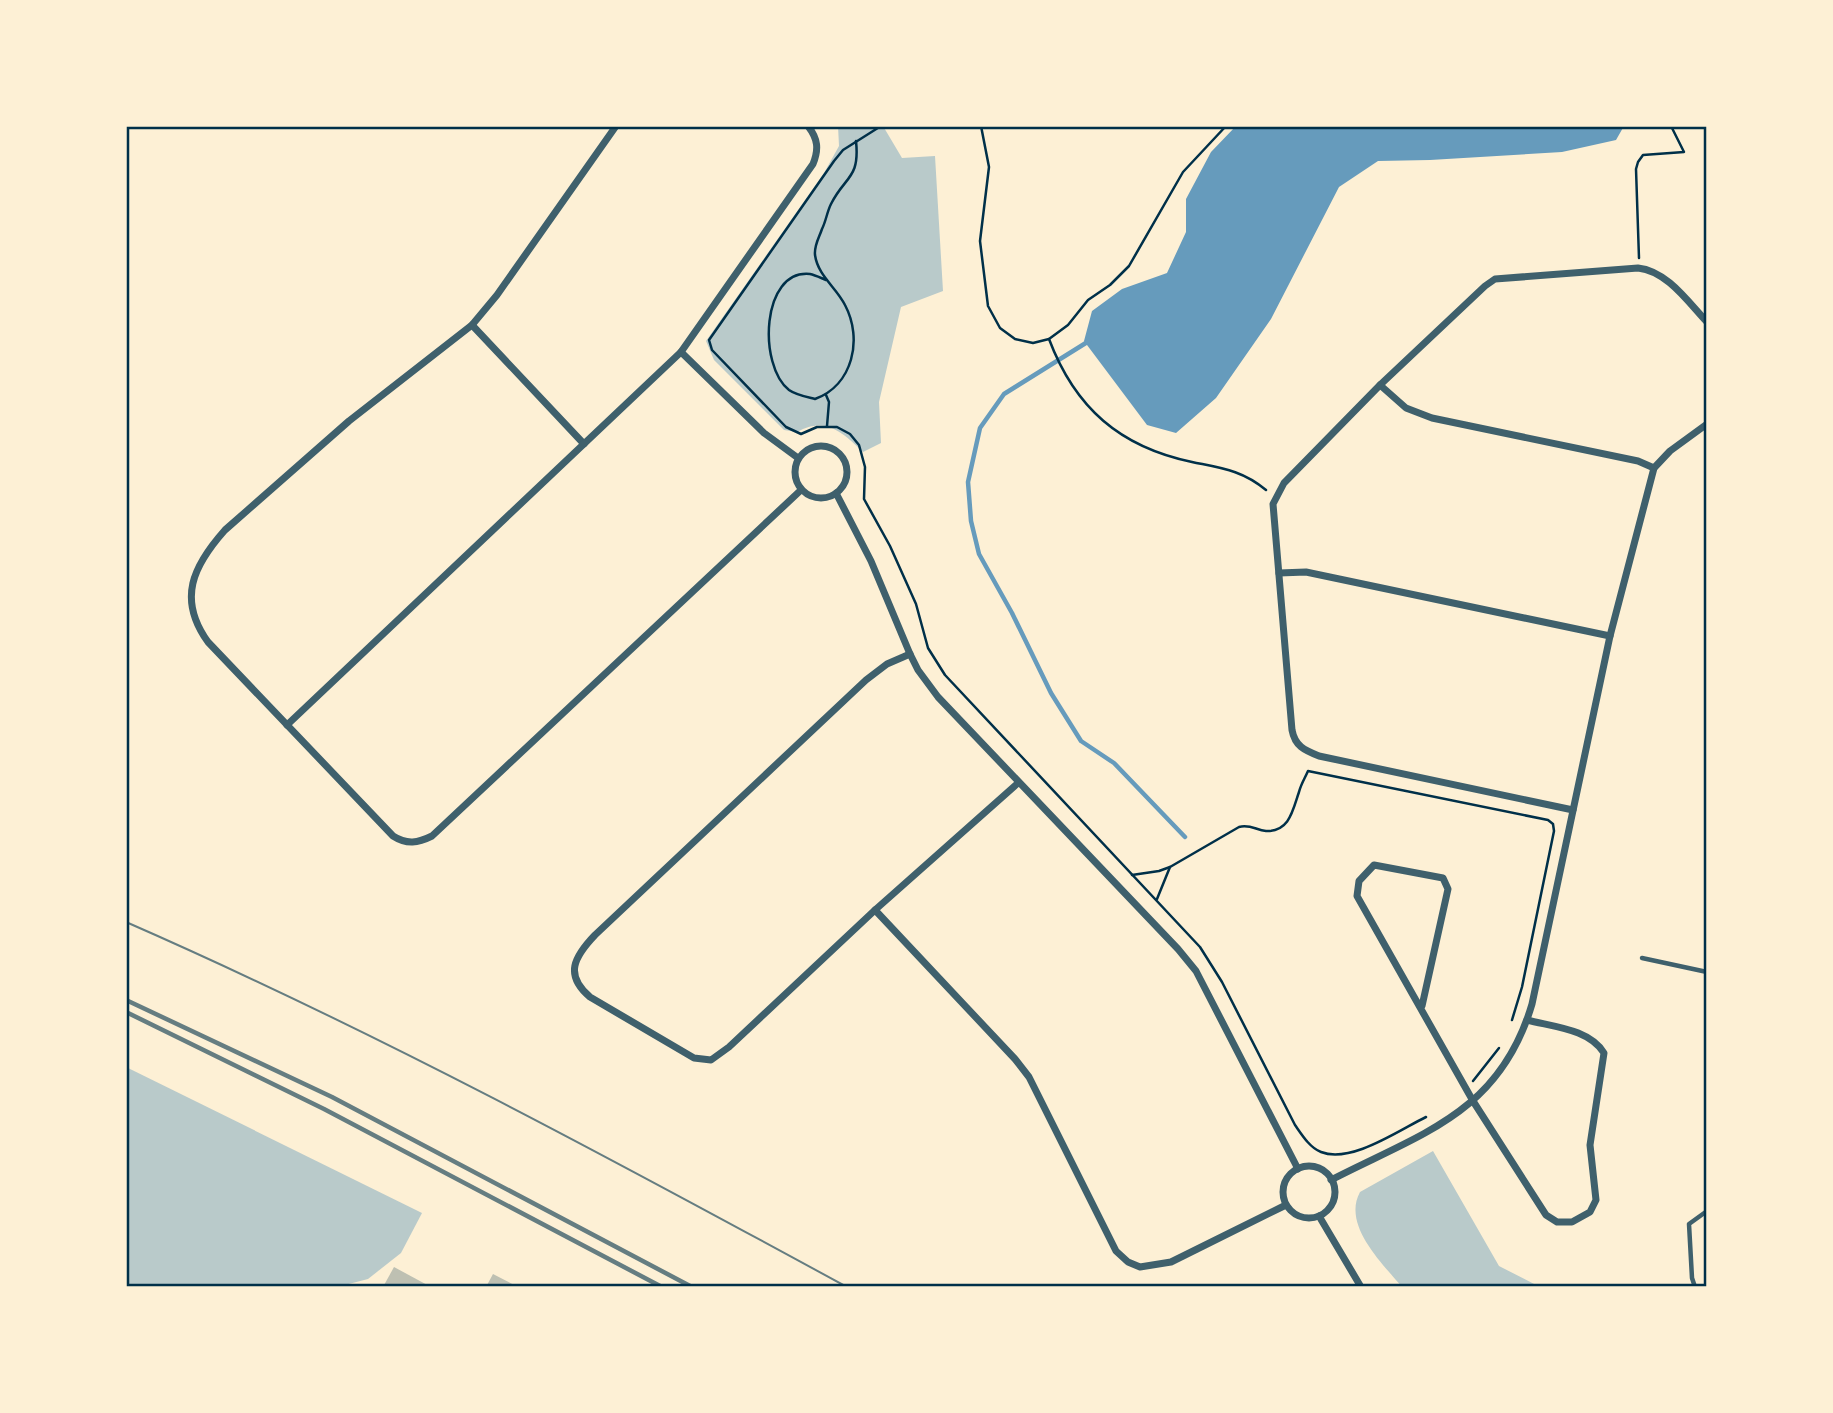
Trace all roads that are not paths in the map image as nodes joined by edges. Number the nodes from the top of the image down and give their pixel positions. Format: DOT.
graph roads {
  1 [pos="616,126"];
  2 [pos="808,126"];
  3 [pos="1707,322"];
  4 [pos="472,325"];
  5 [pos="681,352"];
  6 [pos="1380,385"];
  7 [pos="1707,424"];
  8 [pos="584,444"];
  9 [pos="798,458"];
  10 [pos="1654,468"];
  11 [pos="801,489"];
  12 [pos="836,493"];
  13 [pos="1279,573"];
  14 [pos="1610,636"];
  15 [pos="910,654"];
  16 [pos="287,725"];
  17 [pos="1018,783"];
  18 [pos="1573,810"];
  19 [pos="875,910"];
  20 [pos="1642,958"];
  21 [pos="1707,972"];
  22 [pos="1422,1006"];
  23 [pos="1527,1020"];
  24 [pos="1473,1101"];
  25 [pos="1297,1169"];
  26 [pos="1331,1180"];
  27 [pos="1286,1205"];
  28 [pos="1707,1211"];
  29 [pos="1319,1216"];
  30 [pos="1361,1287"];
  31 [pos="1695,1287"];
  1 -- 4 [label="street"];
  2 -- 5 [label="street"];
  3 -- 6 [label="street"];
  4 -- 8 [label="street"];
  4 -- 16 [label="street"];
  5 -- 8 [label="street"];
  5 -- 9 [label="street"];
  6 -- 10 [label="street"];
  6 -- 13 [label="street"];
  7 -- 10 [label="street"];
  8 -- 16 [label="street"];
  9 -- 11 [label="street"];
  9 -- 12 [label="street"];
  10 -- 14 [label="street"];
  11 -- 12 [label="street"];
  11 -- 16 [label="street"];
  12 -- 15 [label="street"];
  13 -- 14 [label="street"];
  13 -- 18 [label="street"];
  14 -- 18 [label="street"];
  15 -- 17 [label="street"];
  15 -- 19 [label="street"];
  17 -- 19 [label="street"];
  17 -- 25 [label="street"];
  18 -- 23 [label="street"];
  19 -- 27 [label="street"];
  20 -- 21 [label="lane"];
  22 -- 22 [label="street"];
  22 -- 24 [label="street"];
  23 -- 24 [label="street"];
  23 -- 24 [label="street"];
  24 -- 26 [label="street"];
  25 -- 26 [label="street"];
  25 -- 27 [label="street"];
  26 -- 29 [label="street"];
  27 -- 29 [label="street"];
  28 -- 31 [label="lane"];
  29 -- 30 [label="street"];
}
